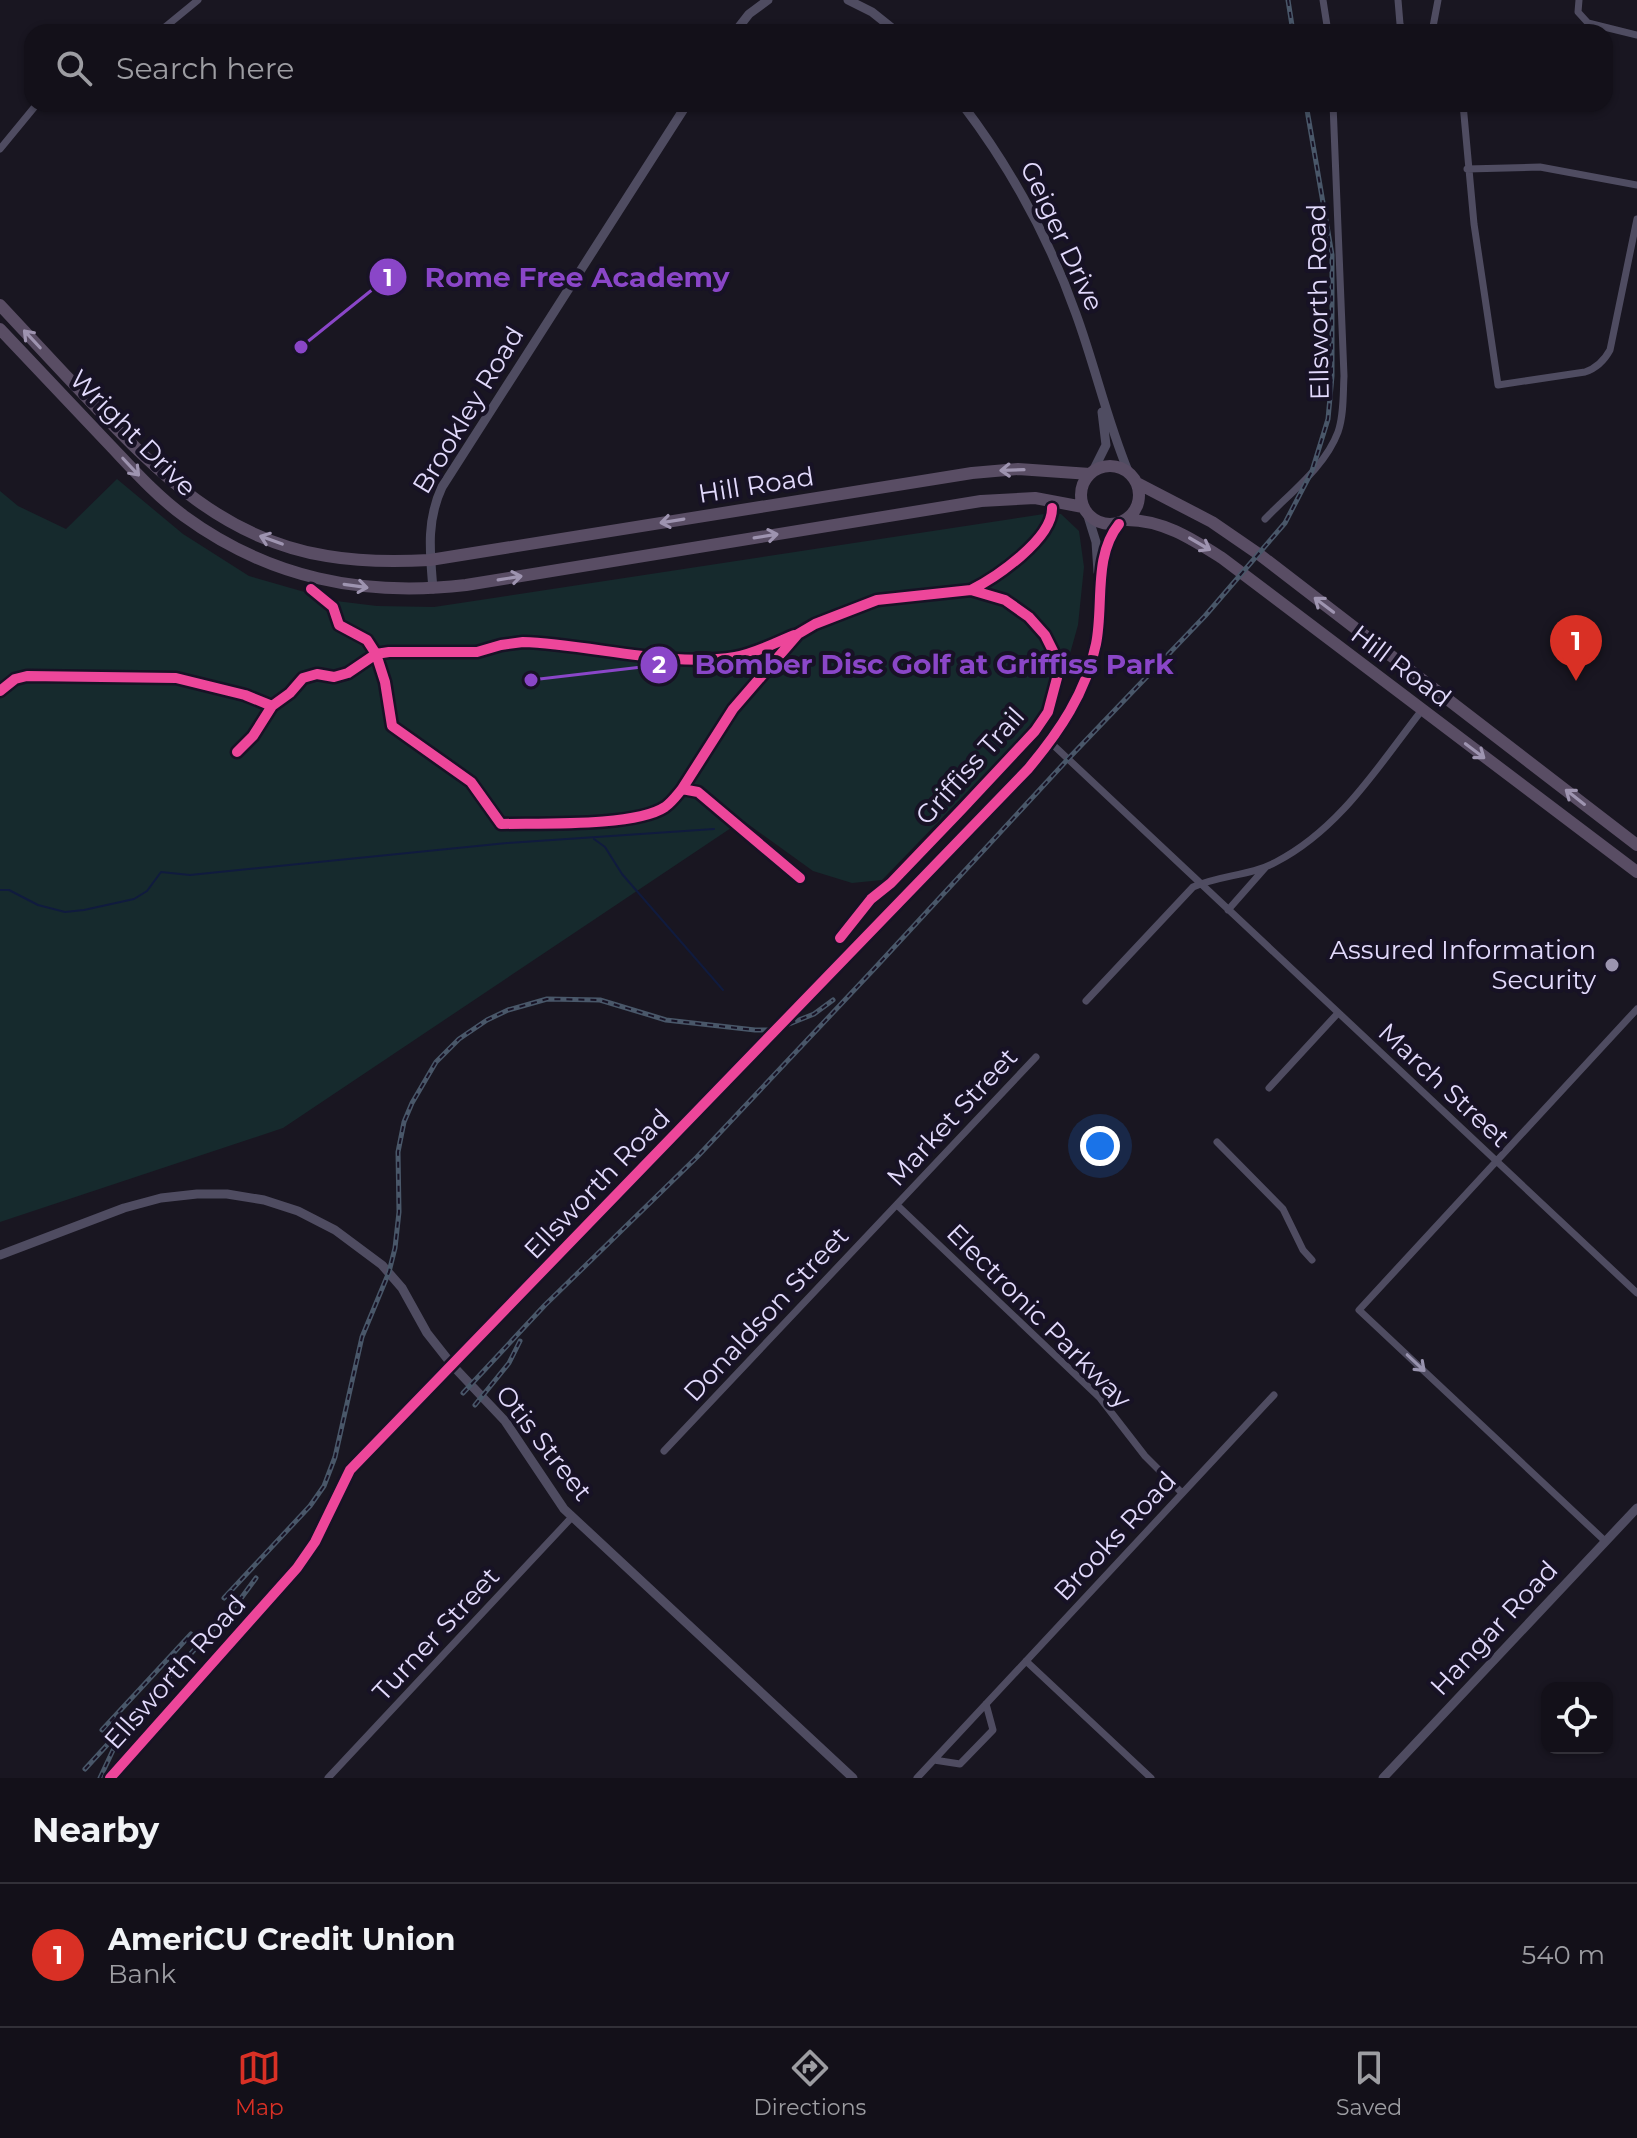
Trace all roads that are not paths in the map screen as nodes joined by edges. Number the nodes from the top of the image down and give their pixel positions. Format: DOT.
graph roads {
  1 [pos="198,0"];
  2 [pos="768,0"];
  3 [pos="848,0"];
  4 [pos="1323,0"];
  5 [pos="1398,0"];
  6 [pos="1438,0"];
  7 [pos="1579,0"];
  8 [pos="169,24"];
  9 [pos="741,24"];
  10 [pos="887,24"];
  11 [pos="1327,24"];
  12 [pos="1400,24"];
  13 [pos="1434,24"];
  14 [pos="1592,24"];
  15 [pos="1613,29"];
  16 [pos="1637,35"];
  17 [pos="30,112"];
  18 [pos="682,112"];
  19 [pos="968,112"];
  20 [pos="1333,112"];
  21 [pos="1463,112"];
  22 [pos="0,149"];
  23 [pos="1467,169"];
  24 [pos="1637,185"];
  25 [pos="1637,219"];
  26 [pos="0,305"];
  27 [pos="0,329"];
  28 [pos="1101,397"];
  29 [pos="1128,471"];
  30 [pos="1092,472"];
  31 [pos="1137,483"];
  32 [pos="1085,510"];
  33 [pos="1265,519"];
  34 [pos="1123,522"];
  35 [pos="430,560"];
  36 [pos="433,589"];
  37 [pos="1100,616"];
  38 [pos="1422,710"];
  39 [pos="1050,742"];
  40 [pos="1637,845"];
  41 [pos="1266,866"];
  42 [pos="1637,872"];
  43 [pos="1201,883"];
  44 [pos="1228,910"];
  45 [pos="1086,1001"];
  46 [pos="1637,1009"];
  47 [pos="1338,1013"];
  48 [pos="1036,1057"];
  49 [pos="1269,1088"];
  50 [pos="1217,1142"];
  51 [pos="1496,1162"];
  52 [pos="897,1205"];
  53 [pos="0,1255"];
  54 [pos="1312,1260"];
  55 [pos="1637,1293"];
  56 [pos="453,1366"];
  57 [pos="1274,1395"];
  58 [pos="664,1451"];
  59 [pos="1182,1493"];
  60 [pos="1637,1508"];
  61 [pos="572,1517"];
  62 [pos="1605,1541"];
  63 [pos="1026,1661"];
  64 [pos="986,1704"];
  65 [pos="934,1760"];
  66 [pos="110,1778"];
  67 [pos="328,1778"];
  68 [pos="853,1778"];
  69 [pos="917,1778"];
  70 [pos="1151,1778"];
  71 [pos="1383,1778"];
  1 -- 8 [label="street"];
  2 -- 9 [label="street"];
  3 -- 10 [label="street"];
  4 -- 11 [label="street"];
  5 -- 12 [label="street"];
  6 -- 13 [label="street"];
  7 -- 14 [label="street"];
  15 -- 16 [label="street"];
  17 -- 22 [label="street"];
  18 -- 35 [label="street, Brookley Road"];
  19 -- 28 [label="street, Geiger Drive"];
  20 -- 33 [label="street, Ellsworth Road"];
  21 -- 23 [label="street"];
  23 -- 24 [label="street"];
  23 -- 25 [label="street"];
  35 -- 26 [label="main road, Wright Drive, one-way"];
  27 -- 36 [label="main road, Wright Drive, one-way"];
  28 -- 29 [label="street, Geiger Drive"];
  28 -- 30 [label="street, Geiger Drive"];
  29 -- 30 [label="main road"];
  29 -- 31 [label="main road"];
  30 -- 32 [label="main road"];
  30 -- 35 [label="main road, Hill Road, one-way"];
  31 -- 34 [label="main road"];
  40 -- 31 [label="main road, Hill Road, one-way"];
  32 -- 34 [label="main road"];
  36 -- 32 [label="main road, Hill Road, one-way"];
  32 -- 37 [label="street, Ellsworth Road"];
  34 -- 37 [label="street, Ellsworth Road"];
  34 -- 38 [label="main road, Hill Road, one-way"];
  35 -- 36 [label="street, Brookley Road"];
  37 -- 39 [label="street, Ellsworth Road"];
  38 -- 41 [label="street"];
  38 -- 42 [label="main road, Hill Road, one-way"];
  39 -- 43 [label="street, March Street"];
  39 -- 56 [label="street, Ellsworth Road"];
  41 -- 43 [label="street"];
  41 -- 44 [label="street"];
  43 -- 44 [label="street, March Street"];
  43 -- 45 [label="street"];
  44 -- 47 [label="street, March Street"];
  46 -- 51 [label="street"];
  47 -- 49 [label="street"];
  47 -- 51 [label="street, March Street"];
  48 -- 52 [label="street, Market Street"];
  50 -- 54 [label="street"];
  51 -- 55 [label="street, March Street"];
  51 -- 62 [label="street, one-way"];
  52 -- 58 [label="street, Donaldson Street"];
  52 -- 59 [label="street, Electronic Parkway"];
  53 -- 56 [label="street, Otis Street"];
  56 -- 61 [label="street, Otis Street"];
  56 -- 66 [label="street, Ellsworth Road"];
  57 -- 59 [label="street, Brooks Road"];
  59 -- 63 [label="street, Brooks Road"];
  60 -- 62 [label="street, Hangar Road"];
  61 -- 67 [label="street, Turner Street"];
  61 -- 68 [label="street, Otis Street"];
  62 -- 71 [label="street, Hangar Road"];
  63 -- 64 [label="street, Brooks Road"];
  63 -- 70 [label="street"];
  64 -- 65 [label="street, Brooks Road"];
  64 -- 65 [label="street"];
  65 -- 69 [label="street, Brooks Road"];
}
